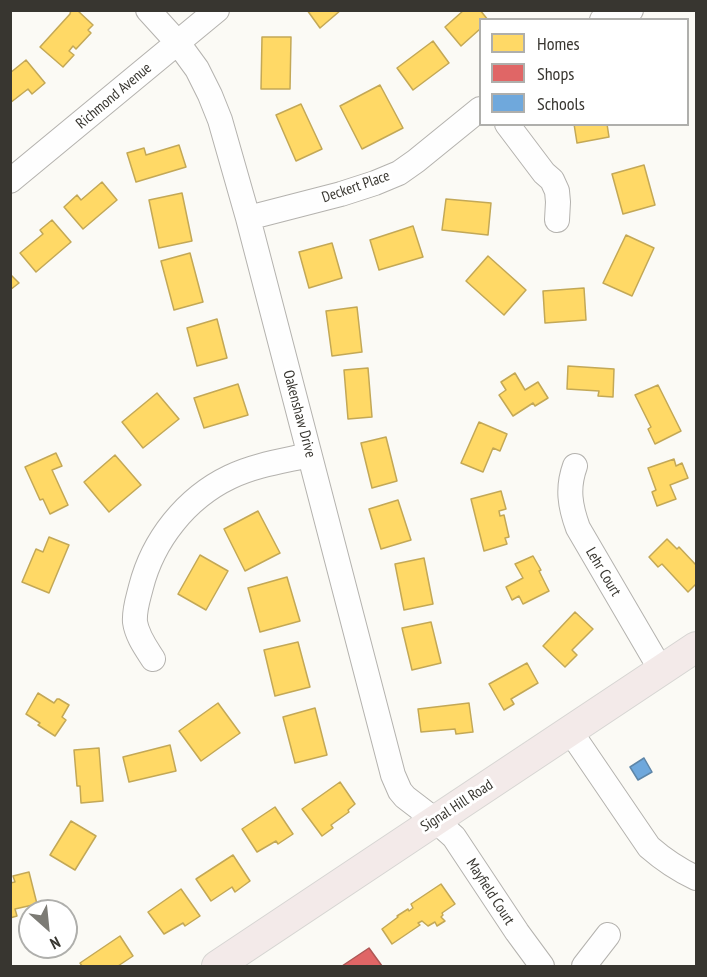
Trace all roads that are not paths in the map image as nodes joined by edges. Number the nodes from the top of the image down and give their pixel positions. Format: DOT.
graph roads {
  1 [pos="148,10"];
  2 [pos="217,10"];
  3 [pos="631,10"];
  4 [pos="606,18"];
  5 [pos="178,43"];
  6 [pos="479,110"];
  7 [pos="509,126"];
  8 [pos="10,182"];
  9 [pos="248,218"];
  10 [pos="557,220"];
  11 [pos="309,455"];
  12 [pos="575,466"];
  13 [pos="696,647"];
  14 [pos="153,659"];
  15 [pos="662,670"];
  16 [pos="570,731"];
  17 [pos="435,820"];
  18 [pos="696,878"];
  19 [pos="608,935"];
  20 [pos="218,966"];
  21 [pos="542,966"];
  22 [pos="584,966"];
  1 -- 5 [label="street, Oakenshaw Drive"];
  2 -- 5 [label="street, Richmond Avenue"];
  3 -- 4 [label="street"];
  5 -- 8 [label="street, Richmond Avenue"];
  5 -- 9 [label="street, Oakenshaw Drive"];
  6 -- 9 [label="street, Deckert Place"];
  7 -- 10 [label="street"];
  9 -- 11 [label="street, Oakenshaw Drive"];
  11 -- 14 [label="street"];
  11 -- 17 [label="street, Oakenshaw Drive"];
  12 -- 15 [label="street, Lehr Court"];
  13 -- 15 [label="main road, Signal Hill Road"];
  15 -- 16 [label="main road, Signal Hill Road"];
  16 -- 17 [label="main road, Signal Hill Road"];
  16 -- 18 [label="street"];
  17 -- 20 [label="main road, Signal Hill Road"];
  17 -- 21 [label="street, Mayfield Court"];
  19 -- 22 [label="street"];
}
